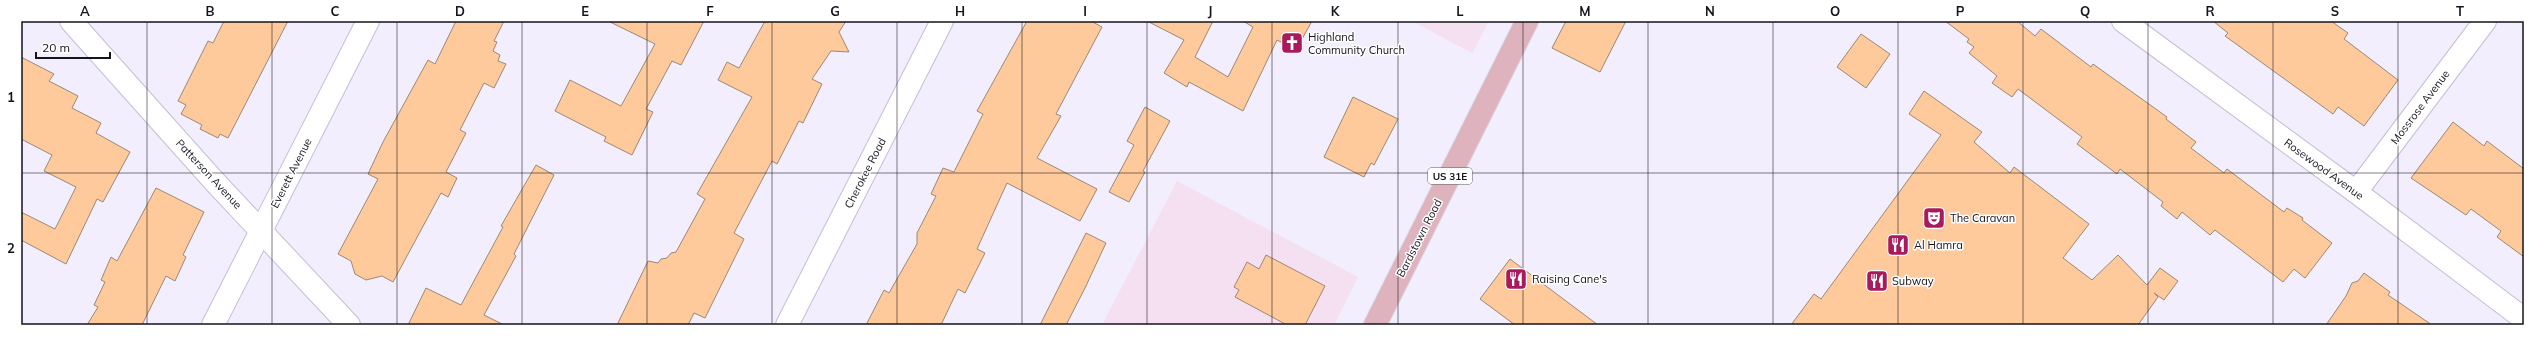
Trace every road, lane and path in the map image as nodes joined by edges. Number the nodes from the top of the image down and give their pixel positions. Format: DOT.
graph roads {
  1 [pos="70,21"];
  2 [pos="368,21"];
  3 [pos="942,21"];
  4 [pos="1527,21"];
  5 [pos="2123,21"];
  6 [pos="2485,21"];
  7 [pos="2356,192"];
  8 [pos="261,231"];
  9 [pos="2524,319"];
  10 [pos="213,325"];
  11 [pos="349,325"];
  12 [pos="788,325"];
  13 [pos="1375,325"];
  1 -- 8 [label="street, Patterson Avenue"];
  2 -- 8 [label="street, Everett Avenue"];
  3 -- 12 [label="street, Cherokee Road"];
  4 -- 13 [label="main road, Bardstown Road / US 31E"];
  5 -- 7 [label="street, Rosewood Avenue"];
  6 -- 7 [label="street, Mossrose Avenue"];
  7 -- 9 [label="street, Rosewood Avenue"];
  8 -- 10 [label="street, Everett Avenue"];
  8 -- 11 [label="street, Patterson Avenue"];
}
